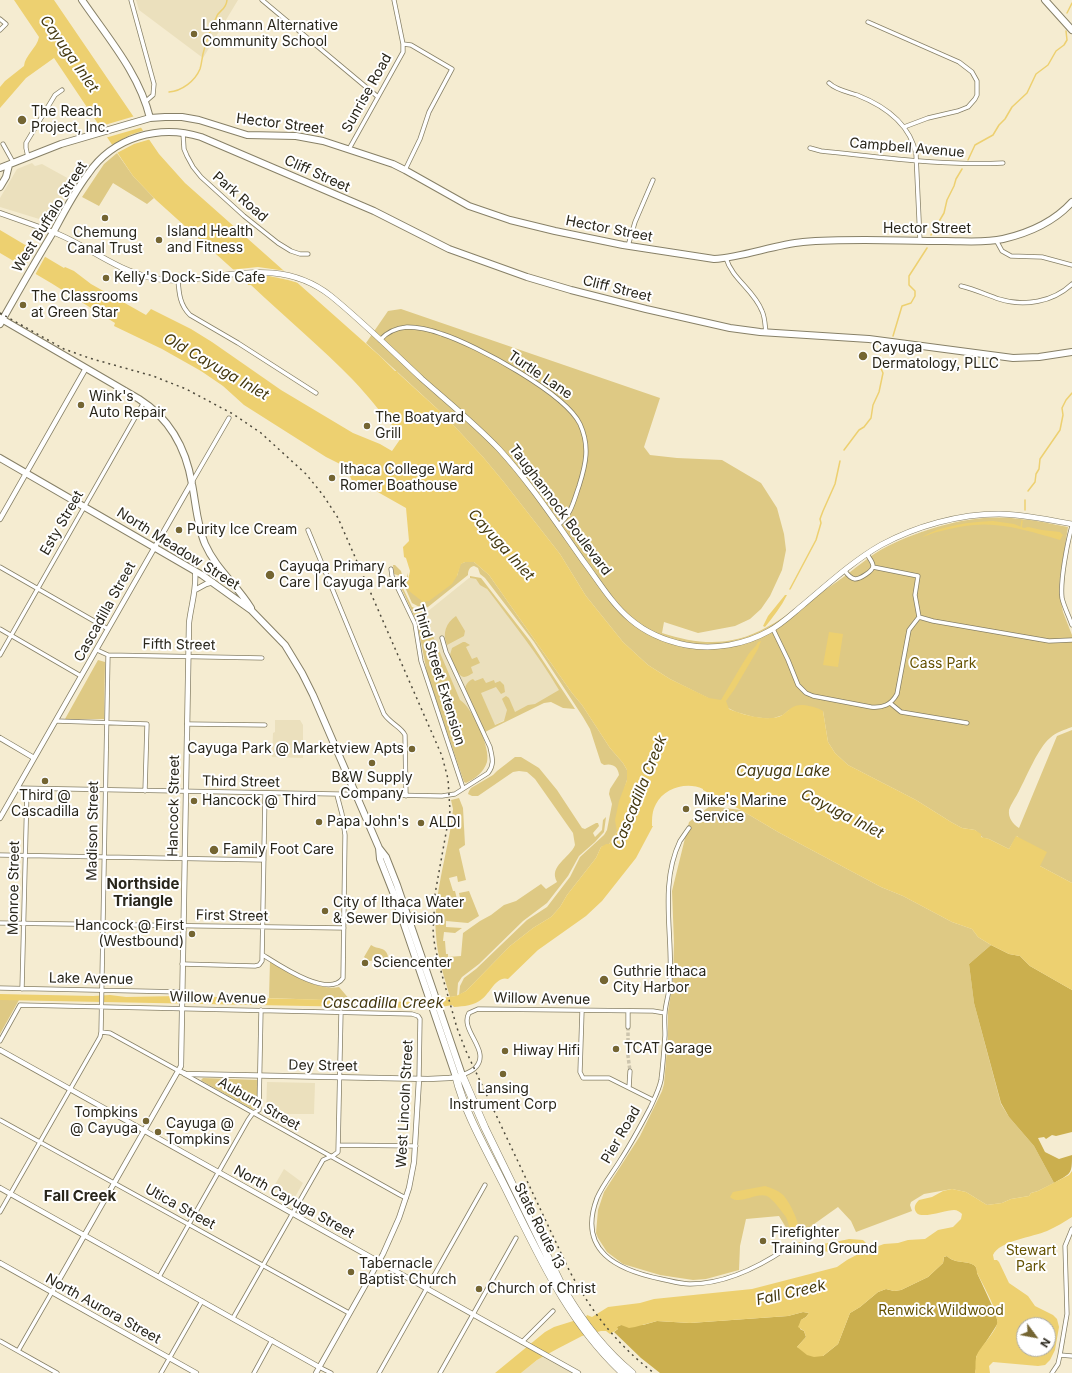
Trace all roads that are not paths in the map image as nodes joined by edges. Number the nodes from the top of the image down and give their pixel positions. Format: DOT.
graph roads {
  1 [pos="82,0"];
  2 [pos="131,0"];
  3 [pos="262,0"];
  4 [pos="394,0"];
  5 [pos="1045,0"];
  6 [pos="0,19"];
  7 [pos="868,22"];
  8 [pos="0,30"];
  9 [pos="1072,30"];
  10 [pos="403,44"];
  11 [pos="829,83"];
  12 [pos="62,90"];
  13 [pos="378,97"];
  14 [pos="145,102"];
  15 [pos="150,118"];
  16 [pos="904,127"];
  17 [pos="183,133"];
  18 [pos="3,144"];
  19 [pos="810,148"];
  20 [pos="348,149"];
  21 [pos="28,157"];
  22 [pos="917,161"];
  23 [pos="1003,163"];
  24 [pos="11,164"];
  25 [pos="0,168"];
  26 [pos="405,170"];
  27 [pos="653,180"];
  28 [pos="0,188"];
  29 [pos="1072,202"];
  30 [pos="0,213"];
  31 [pos="53,232"];
  32 [pos="996,240"];
  33 [pos="920,241"];
  34 [pos="628,246"];
  35 [pos="308,254"];
  36 [pos="726,258"];
  37 [pos="1072,265"];
  38 [pos="178,280"];
  39 [pos="1072,284"];
  40 [pos="961,286"];
  41 [pos="1,320"];
  42 [pos="766,333"];
  43 [pos="380,340"];
  44 [pos="1072,352"];
  45 [pos="86,368"];
  46 [pos="316,393"];
  47 [pos="144,402"];
  48 [pos="229,418"];
  49 [pos="0,458"];
  50 [pos="26,473"];
  51 [pos="192,482"];
  52 [pos="84,506"];
  53 [pos="0,519"];
  54 [pos="558,525"];
  55 [pos="1072,525"];
  56 [pos="308,530"];
  57 [pos="154,547"];
  58 [pos="867,554"];
  59 [pos="0,567"];
  60 [pos="873,567"];
  61 [pos="390,570"];
  62 [pos="195,571"];
  63 [pos="845,571"];
  64 [pos="213,582"];
  65 [pos="38,589"];
  66 [pos="195,590"];
  67 [pos="251,610"];
  68 [pos="919,617"];
  69 [pos="1072,625"];
  70 [pos="0,629"];
  71 [pos="108,629"];
  72 [pos="773,629"];
  73 [pos="11,636"];
  74 [pos="442,638"];
  75 [pos="1072,640"];
  76 [pos="97,650"];
  77 [pos="0,655"];
  78 [pos="108,656"];
  79 [pos="188,657"];
  80 [pos="262,658"];
  81 [pos="81,676"];
  82 [pos="890,703"];
  83 [pos="56,721"];
  84 [pos="106,722"];
  85 [pos="967,723"];
  86 [pos="187,724"];
  87 [pos="265,725"];
  88 [pos="0,738"];
  89 [pos="34,758"];
  90 [pos="17,788"];
  91 [pos="463,788"];
  92 [pos="27,789"];
  93 [pos="105,790"];
  94 [pos="145,791"];
  95 [pos="186,792"];
  96 [pos="265,793"];
  97 [pos="337,795"];
  98 [pos="356,796"];
  99 [pos="406,796"];
  100 [pos="0,818"];
  101 [pos="689,828"];
  102 [pos="379,848"];
  103 [pos="0,855"];
  104 [pos="26,855"];
  105 [pos="104,857"];
  106 [pos="184,858"];
  107 [pos="264,860"];
  108 [pos="0,922"];
  109 [pos="24,923"];
  110 [pos="103,924"];
  111 [pos="183,926"];
  112 [pos="263,927"];
  113 [pos="344,928"];
  114 [pos="263,955"];
  115 [pos="182,964"];
  116 [pos="0,988"];
  117 [pos="22,989"];
  118 [pos="102,992"];
  119 [pos="182,993"];
  120 [pos="102,1005"];
  121 [pos="182,1007"];
  122 [pos="261,1010"];
  123 [pos="582,1010"];
  124 [pos="628,1011"];
  125 [pos="341,1012"];
  126 [pos="665,1013"];
  127 [pos="416,1014"];
  128 [pos="438,1017"];
  129 [pos="628,1027"];
  130 [pos="101,1032"];
  131 [pos="0,1041"];
  132 [pos="0,1050"];
  133 [pos="630,1071"];
  134 [pos="179,1072"];
  135 [pos="184,1074"];
  136 [pos="260,1076"];
  137 [pos="459,1076"];
  138 [pos="340,1077"];
  139 [pos="419,1079"];
  140 [pos="629,1088"];
  141 [pos="70,1089"];
  142 [pos="653,1100"];
  143 [pos="253,1113"];
  144 [pos="0,1120"];
  145 [pos="144,1131"];
  146 [pos="40,1142"];
  147 [pos="339,1144"];
  148 [pos="416,1146"];
  149 [pos="330,1156"];
  150 [pos="218,1173"];
  151 [pos="114,1184"];
  152 [pos="485,1184"];
  153 [pos="0,1188"];
  154 [pos="10,1194"];
  155 [pos="406,1198"];
  156 [pos="0,1212"];
  157 [pos="292,1214"];
  158 [pos="188,1225"];
  159 [pos="1072,1229"];
  160 [pos="84,1235"];
  161 [pos="516,1238"];
  162 [pos="787,1248"];
  163 [pos="378,1262"];
  164 [pos="0,1263"];
  165 [pos="263,1266"];
  166 [pos="159,1277"];
  167 [pos="426,1288"];
  168 [pos="52,1292"];
  169 [pos="202,1301"];
  170 [pos="571,1307"];
  171 [pos="553,1311"];
  172 [pos="349,1313"];
  173 [pos="473,1315"];
  174 [pos="233,1318"];
  175 [pos="272,1340"];
  176 [pos="0,1341"];
  177 [pos="522,1342"];
  178 [pos="602,1349"];
  179 [pos="18,1351"];
  180 [pos="1060,1355"];
  181 [pos="1072,1356"];
  182 [pos="170,1358"];
  183 [pos="319,1366"];
  184 [pos="57,1373"];
  185 [pos="161,1373"];
  186 [pos="196,1373"];
  187 [pos="254,1373"];
  188 [pos="316,1373"];
  189 [pos="331,1373"];
  190 [pos="379,1373"];
  191 [pos="440,1373"];
  192 [pos="578,1373"];
  193 [pos="623,1373"];
  194 [pos="632,1373"];
  195 [pos="1052,1373"];
  1 -- 14 [label="main road"];
  2 -- 14 [label="street"];
  3 -- 13 [label="street"];
  4 -- 10 [label="street, Sunrise Road"];
  5 -- 9 [label="main road"];
  6 -- 8 [label="street"];
  7 -- 16 [label="street"];
  10 -- 13 [label="street, Sunrise Road"];
  10 -- 26 [label="street"];
  11 -- 16 [label="street"];
  12 -- 21 [label="street"];
  13 -- 20 [label="street, Sunrise Road"];
  14 -- 15 [label="main road"];
  15 -- 20 [label="main road, Hector Street"];
  15 -- 21 [label="main road, Hector Street"];
  16 -- 22 [label="street"];
  17 -- 31 [label="main road, West Buffalo Street"];
  17 -- 35 [label="street, Park Road"];
  17 -- 42 [label="main road, Cliff Street"];
  18 -- 24 [label="street"];
  19 -- 22 [label="street, Campbell Avenue"];
  20 -- 26 [label="main road, Hector Street"];
  21 -- 24 [label="main road, Hector Street"];
  22 -- 23 [label="street, Campbell Avenue"];
  22 -- 33 [label="street"];
  24 -- 25 [label="main road, Hector Street"];
  24 -- 28 [label="main road"];
  26 -- 34 [label="main road, Hector Street"];
  27 -- 34 [label="street"];
  29 -- 32 [label="main road, Hector Street"];
  30 -- 31 [label="street, Taughannock Boulevard"];
  31 -- 38 [label="main road, Taughannock Boulevard"];
  31 -- 41 [label="main road, West Buffalo Street"];
  32 -- 33 [label="main road, Hector Street"];
  32 -- 37 [label="street"];
  33 -- 36 [label="main road, Hector Street"];
  34 -- 36 [label="main road, Hector Street"];
  36 -- 42 [label="street"];
  38 -- 43 [label="main road, Taughannock Boulevard"];
  38 -- 46 [label="street"];
  39 -- 40 [label="street"];
  41 -- 45 [label="main road"];
  42 -- 44 [label="main road, Cliff Street"];
  43 -- 54 [label="main road, Taughannock Boulevard"];
  43 -- 54 [label="street, Turtle Lane"];
  45 -- 47 [label="main road"];
  45 -- 50 [label="street"];
  47 -- 51 [label="main road"];
  47 -- 52 [label="street, Esty Street"];
  48 -- 51 [label="street, Cascadilla Street"];
  49 -- 50 [label="main road, North Meadow Street"];
  50 -- 52 [label="main road, North Meadow Street"];
  50 -- 53 [label="street"];
  51 -- 57 [label="street, Cascadilla Street"];
  51 -- 67 [label="main road"];
  52 -- 57 [label="main road, North Meadow Street"];
  52 -- 65 [label="street, Esty Street"];
  54 -- 72 [label="main road, Taughannock Boulevard"];
  55 -- 58 [label="main road, Taughannock Boulevard"];
  55 -- 69 [label="street"];
  56 -- 99 [label="street"];
  57 -- 62 [label="main road, North Meadow Street"];
  57 -- 71 [label="street, Cascadilla Street"];
  58 -- 60 [label="street"];
  58 -- 63 [label="main road, Taughannock Boulevard"];
  59 -- 65 [label="street"];
  60 -- 63 [label="street"];
  60 -- 68 [label="street"];
  61 -- 91 [label="street, Third Street Extension"];
  62 -- 64 [label="main road, North Meadow Street"];
  62 -- 66 [label="street, Hancock Street"];
  63 -- 72 [label="main road, Taughannock Boulevard"];
  64 -- 66 [label="street"];
  64 -- 67 [label="main road, North Meadow Street"];
  65 -- 71 [label="street"];
  65 -- 73 [label="street, Esty Street"];
  66 -- 79 [label="street, Hancock Street"];
  67 -- 98 [label="main road, North Meadow Street"];
  68 -- 75 [label="street"];
  68 -- 82 [label="street"];
  70 -- 73 [label="street"];
  71 -- 76 [label="street, Cascadilla Street"];
  72 -- 82 [label="street"];
  73 -- 77 [label="street, Esty Street"];
  73 -- 81 [label="street"];
  74 -- 91 [label="street, Third Street"];
  76 -- 78 [label="street, Fifth Street"];
  76 -- 81 [label="street, Cascadilla Street"];
  78 -- 79 [label="street, Fifth Street"];
  78 -- 84 [label="street, Madison Street"];
  79 -- 80 [label="street, Fifth Street"];
  79 -- 86 [label="street, Hancock Street"];
  81 -- 83 [label="street, Cascadilla Street"];
  82 -- 85 [label="street"];
  83 -- 84 [label="street"];
  83 -- 89 [label="street, Cascadilla Street"];
  84 -- 93 [label="street, Madison Street"];
  84 -- 94 [label="street"];
  86 -- 87 [label="street"];
  86 -- 95 [label="street, Hancock Street"];
  88 -- 89 [label="street"];
  89 -- 90 [label="street, Cascadilla Street"];
  90 -- 92 [label="street, Third Street"];
  90 -- 100 [label="street, Cascadilla Street"];
  91 -- 99 [label="street, Third Street"];
  92 -- 93 [label="street, Third Street"];
  92 -- 104 [label="street, Monroe Street"];
  93 -- 94 [label="street, Third Street"];
  93 -- 105 [label="street, Madison Street"];
  94 -- 95 [label="street, Third Street"];
  95 -- 96 [label="street, Third Street"];
  95 -- 106 [label="street, Hancock Street"];
  96 -- 97 [label="street, Third Street"];
  96 -- 107 [label="street"];
  97 -- 98 [label="street, Third Street"];
  97 -- 113 [label="street"];
  98 -- 99 [label="street, Third Street"];
  98 -- 102 [label="main road, North Meadow Street"];
  101 -- 126 [label="street, Pier Road"];
  102 -- 128 [label="main road, North Meadow Street"];
  102 -- 128 [label="main road, North Meadow Street"];
  103 -- 104 [label="street"];
  104 -- 105 [label="street"];
  104 -- 109 [label="street, Monroe Street"];
  105 -- 106 [label="street"];
  105 -- 110 [label="street, Madison Street"];
  106 -- 107 [label="street"];
  106 -- 111 [label="street, Hancock Street"];
  107 -- 112 [label="street"];
  108 -- 109 [label="street, First Street"];
  109 -- 110 [label="street, First Street"];
  109 -- 117 [label="street, Monroe Street"];
  110 -- 111 [label="street, First Street"];
  110 -- 118 [label="street, Madison Street"];
  111 -- 112 [label="street, First Street"];
  111 -- 115 [label="street, Hancock Street"];
  112 -- 113 [label="street, First Street"];
  112 -- 114 [label="street"];
  113 -- 114 [label="street"];
  114 -- 115 [label="street"];
  115 -- 119 [label="street, Hancock Street"];
  116 -- 117 [label="street, Lake Avenue"];
  117 -- 118 [label="street, Lake Avenue"];
  118 -- 119 [label="street, Lake Avenue"];
  118 -- 120 [label="street, Madison Street"];
  119 -- 121 [label="street, Hancock Street"];
  120 -- 121 [label="street, Willow Avenue"];
  120 -- 130 [label="street, Madison Street"];
  120 -- 131 [label="street, Willow Avenue"];
  121 -- 122 [label="street, Willow Avenue"];
  121 -- 134 [label="street, Hancock Street"];
  122 -- 125 [label="street, Willow Avenue"];
  122 -- 136 [label="street"];
  123 -- 124 [label="street, Willow Avenue"];
  123 -- 137 [label="street, Willow Avenue"];
  123 -- 140 [label="street"];
  124 -- 126 [label="street, Willow Avenue"];
  124 -- 129 [label="street"];
  125 -- 127 [label="street, Willow Avenue"];
  125 -- 138 [label="street"];
  126 -- 142 [label="street, Pier Road"];
  127 -- 139 [label="street, West Lincoln Street"];
  128 -- 137 [label="main road, North Meadow Street"];
  130 -- 134 [label="street, Auburn Street"];
  130 -- 141 [label="street"];
  132 -- 141 [label="street, North Cayuga Street"];
  133 -- 140 [label="street"];
  134 -- 135 [label="street, Auburn Street"];
  134 -- 145 [label="street"];
  135 -- 136 [label="street, Dey Street"];
  135 -- 143 [label="street, Auburn Street"];
  136 -- 138 [label="street, Dey Street"];
  136 -- 143 [label="street"];
  137 -- 139 [label="street, Dey Street"];
  137 -- 170 [label="highway, State Route 13"];
  137 -- 170 [label="highway, State Route 13"];
  138 -- 139 [label="street, Dey Street"];
  138 -- 147 [label="street"];
  139 -- 148 [label="street, West Lincoln Street"];
  140 -- 142 [label="street"];
  141 -- 145 [label="street, North Cayuga Street"];
  141 -- 146 [label="street"];
  142 -- 162 [label="street, Pier Road"];
  143 -- 149 [label="street, Auburn Street"];
  143 -- 150 [label="street"];
  144 -- 146 [label="street, Utica Street"];
  145 -- 150 [label="street, North Cayuga Street"];
  145 -- 151 [label="street"];
  146 -- 151 [label="street, Utica Street"];
  146 -- 154 [label="street"];
  147 -- 148 [label="street"];
  147 -- 149 [label="street"];
  148 -- 155 [label="street, West Lincoln Street"];
  149 -- 155 [label="street, Auburn Street"];
  149 -- 157 [label="street"];
  150 -- 157 [label="street, North Cayuga Street"];
  150 -- 158 [label="street"];
  151 -- 158 [label="street, Utica Street"];
  151 -- 160 [label="street"];
  152 -- 167 [label="street"];
  153 -- 154 [label="street"];
  154 -- 156 [label="street"];
  154 -- 160 [label="street"];
  155 -- 163 [label="street, West Lincoln Street"];
  157 -- 163 [label="street, North Cayuga Street"];
  157 -- 165 [label="street"];
  158 -- 165 [label="street, Utica Street"];
  158 -- 166 [label="street"];
  159 -- 180 [label="street"];
  160 -- 166 [label="street"];
  160 -- 168 [label="street"];
  161 -- 173 [label="street"];
  163 -- 167 [label="street, North Cayuga Street"];
  163 -- 172 [label="street, West Lincoln Street"];
  164 -- 168 [label="street, North Aurora Street"];
  165 -- 172 [label="street, Utica Street"];
  165 -- 174 [label="street"];
  166 -- 169 [label="street"];
  167 -- 173 [label="street, North Cayuga Street"];
  167 -- 190 [label="street"];
  168 -- 179 [label="street"];
  168 -- 182 [label="street, North Aurora Street"];
  169 -- 174 [label="street"];
  169 -- 182 [label="street"];
  170 -- 178 [label="highway, State Route 13"];
  171 -- 177 [label="street"];
  172 -- 183 [label="street, West Lincoln Street"];
  173 -- 177 [label="street, North Cayuga Street"];
  173 -- 191 [label="street"];
  174 -- 175 [label="street"];
  175 -- 183 [label="street"];
  175 -- 187 [label="street"];
  176 -- 179 [label="street"];
  177 -- 192 [label="street, North Cayuga Street"];
  178 -- 193 [label="highway, State Route 13"];
  178 -- 194 [label="highway, State Route 13"];
  179 -- 184 [label="street"];
  180 -- 181 [label="street"];
  180 -- 195 [label="street"];
  182 -- 185 [label="street"];
  182 -- 186 [label="street, North Aurora Street"];
  183 -- 188 [label="street, West Lincoln Street"];
  183 -- 189 [label="street"];
}
